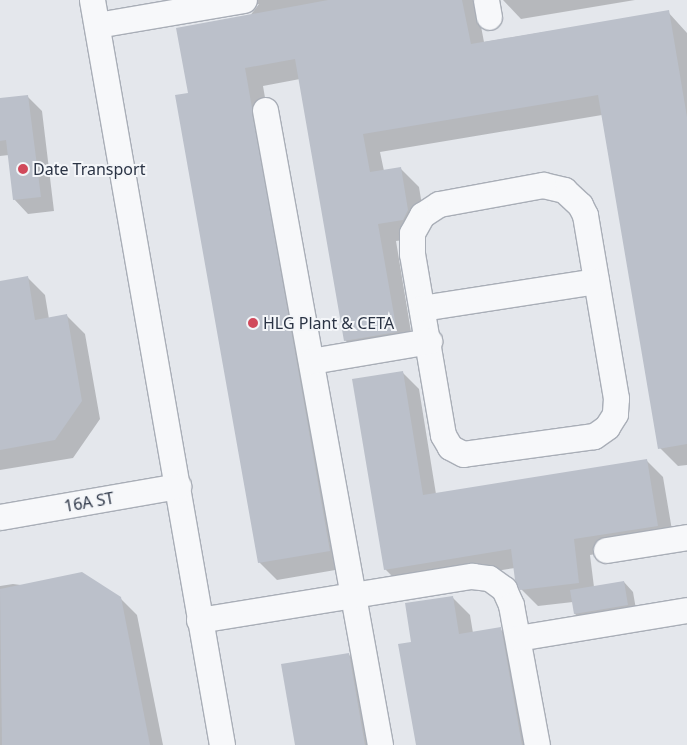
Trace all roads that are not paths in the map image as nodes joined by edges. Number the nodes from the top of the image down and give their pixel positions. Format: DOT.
graph roads {
  1 [pos="92,0"];
  2 [pos="244,0"];
  3 [pos="96,25"];
  4 [pos="265,110"];
  5 [pos="596,281"];
  6 [pos="422,308"];
  7 [pos="429,341"];
  8 [pos="311,361"];
  9 [pos="178,486"];
  10 [pos="0,517"];
  11 [pos="687,537"];
  12 [pos="606,550"];
  13 [pos="354,596"];
  14 [pos="687,610"];
  15 [pos="200,620"];
  16 [pos="518,638"];
  17 [pos="222,745"];
  18 [pos="380,745"];
  19 [pos="537,745"];
  1 -- 3 [label="street"];
  2 -- 3 [label="street"];
  3 -- 9 [label="street"];
  4 -- 8 [label="street"];
  5 -- 6 [label="street"];
  5 -- 6 [label="street"];
  5 -- 7 [label="street"];
  6 -- 7 [label="street"];
  7 -- 8 [label="street"];
  8 -- 13 [label="street"];
  9 -- 10 [label="street, 16A ST"];
  9 -- 15 [label="street"];
  11 -- 12 [label="street"];
  13 -- 15 [label="street"];
  13 -- 16 [label="street"];
  13 -- 18 [label="street"];
  14 -- 16 [label="street"];
  15 -- 17 [label="street"];
  16 -- 19 [label="street"];
}
